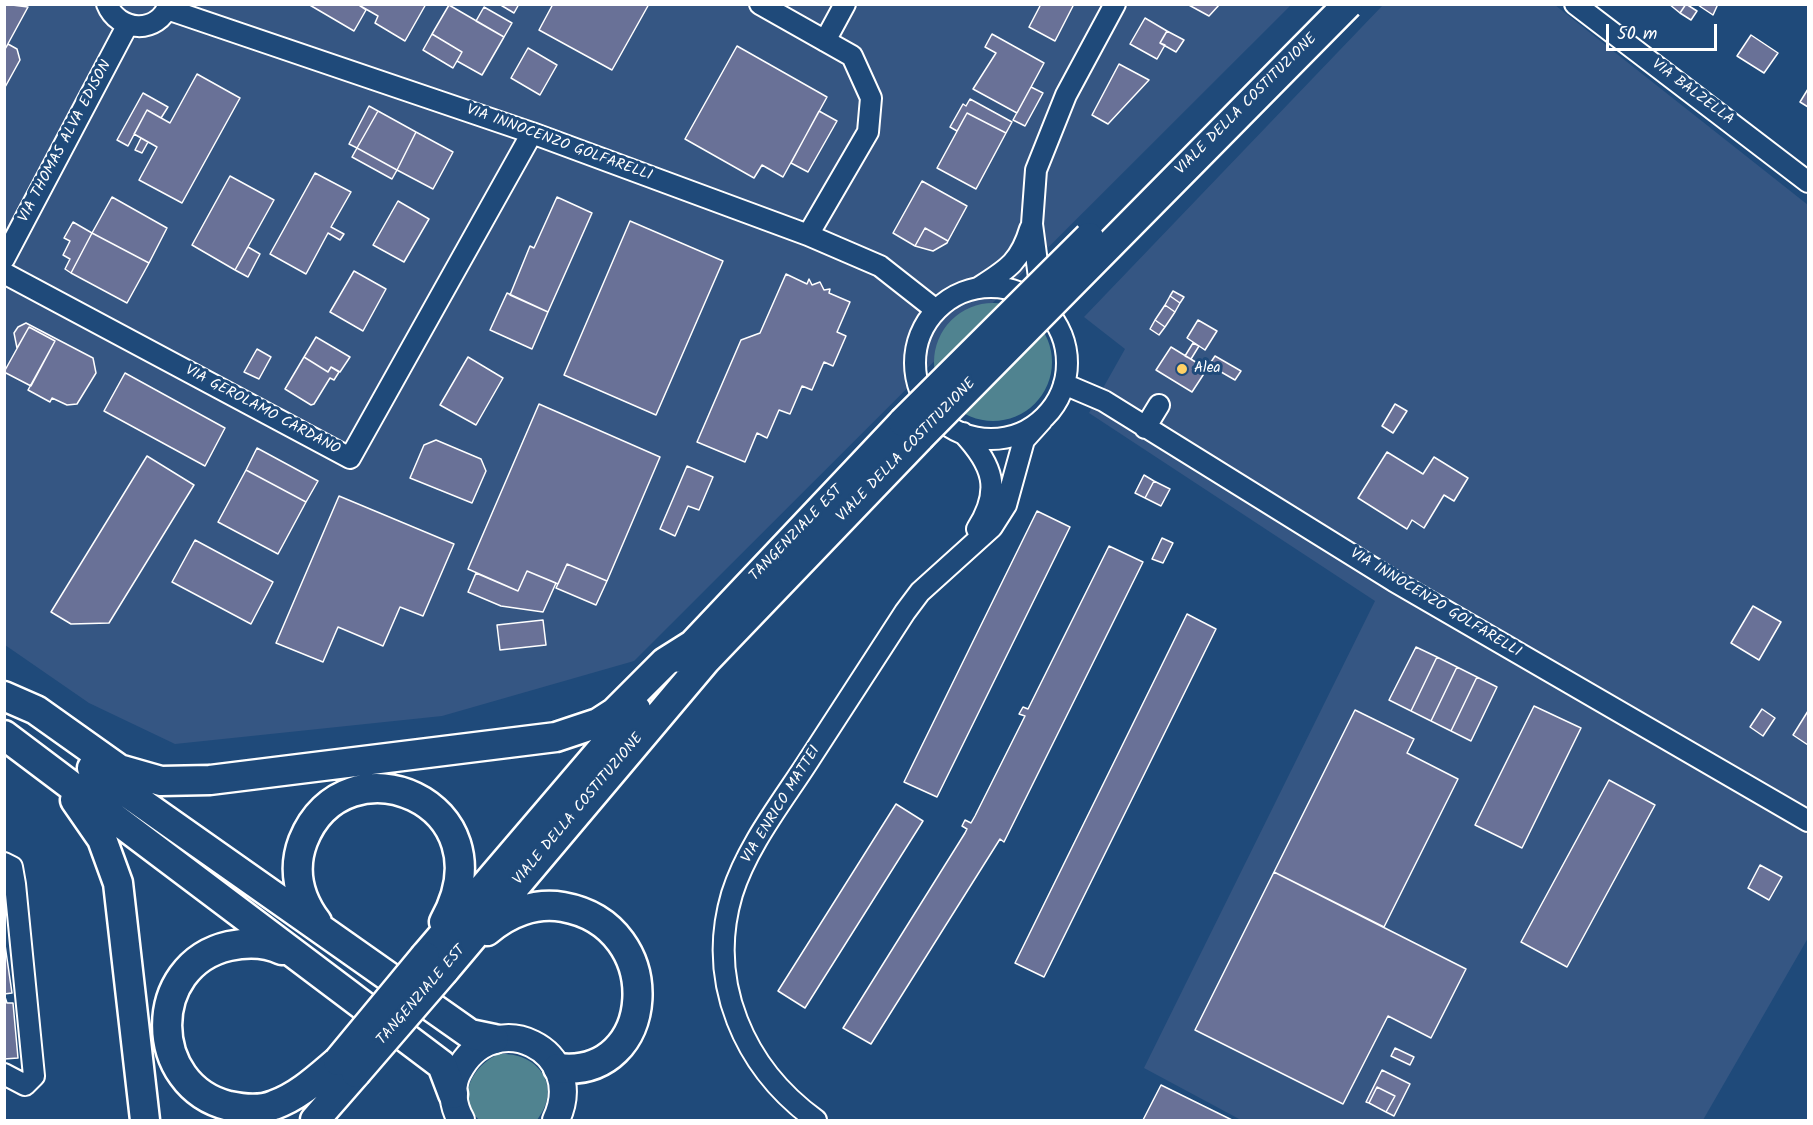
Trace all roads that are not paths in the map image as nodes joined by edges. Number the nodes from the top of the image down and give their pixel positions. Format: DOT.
graph roads {
  1 [pos="107,4"];
  2 [pos="760,4"];
  3 [pos="845,4"];
  4 [pos="1115,4"];
  5 [pos="1322,4"];
  6 [pos="1348,4"];
  7 [pos="1575,4"];
  8 [pos="168,7"];
  9 [pos="127,26"];
  10 [pos="825,41"];
  11 [pos="532,133"];
  12 [pos="1809,182"];
  13 [pos="1032,224"];
  14 [pos="808,235"];
  15 [pos="4,259"];
  16 [pos="4,273"];
  17 [pos="977,288"];
  18 [pos="1043,308"];
  19 [pos="936,310"];
  20 [pos="1064,384"];
  21 [pos="1160,405"];
  22 [pos="1042,420"];
  23 [pos="1145,428"];
  24 [pos="911,430"];
  25 [pos="963,433"];
  26 [pos="963,551"];
  27 [pos="692,645"];
  28 [pos="4,696"];
  29 [pos="4,701"];
  30 [pos="4,735"];
  31 [pos="4,741"];
  32 [pos="1809,821"];
  33 [pos="4,862"];
  34 [pos="488,918"];
  35 [pos="322,929"];
  36 [pos="298,957"];
  37 [pos="434,964"];
  38 [pos="494,1039"];
  39 [pos="347,1067"];
  40 [pos="558,1068"];
  41 [pos="4,1074"];
  42 [pos="780,1092"];
  43 [pos="457,1107"];
  44 [pos="562,1117"];
  45 [pos="145,1120"];
  46 [pos="285,1120"];
  47 [pos="315,1120"];
  48 [pos="334,1120"];
  49 [pos="790,1120"];
  50 [pos="816,1120"];
  1 -- 9 [label="street"];
  2 -- 10 [label="street"];
  3 -- 10 [label="street"];
  4 -- 13 [label="street"];
  5 -- 24 [label="highway, VIALE DELLA COSTITUZIONE, bridge"];
  6 -- 24 [label="highway, VIALE DELLA COSTITUZIONE, bridge"];
  7 -- 12 [label="street, VIA BALZELLA"];
  8 -- 9 [label="street"];
  8 -- 11 [label="street, VIA INNOCENZO GOLFARELLI"];
  9 -- 15 [label="street, VIA THOMAS ALVA EDISON"];
  10 -- 14 [label="street"];
  11 -- 14 [label="street, VIA INNOCENZO GOLFARELLI"];
  11 -- 16 [label="street, VIA GEROLAMO CARDANO"];
  13 -- 17 [label="street"];
  13 -- 18 [label="street"];
  14 -- 19 [label="street, VIA INNOCENZO GOLFARELLI"];
  17 -- 18 [label="street"];
  17 -- 19 [label="street"];
  18 -- 20 [label="street"];
  19 -- 25 [label="street"];
  20 -- 22 [label="street"];
  20 -- 23 [label="street, VIA INNOCENZO GOLFARELLI"];
  21 -- 23 [label="street"];
  22 -- 25 [label="street"];
  22 -- 26 [label="street, VIA ENRICO MATTEI"];
  23 -- 32 [label="street, VIA INNOCENZO GOLFARELLI"];
  24 -- 27 [label="highway, TANGENZIALE EST"];
  24 -- 34 [label="highway, VIALE DELLA COSTITUZIONE"];
  25 -- 26 [label="street, VIA ENRICO MATTEI"];
  26 -- 42 [label="street, VIA ENRICO MATTEI"];
  27 -- 28 [label="highway"];
  27 -- 37 [label="highway, VIALE DELLA COSTITUZIONE"];
  29 -- 35 [label="highway"];
  30 -- 36 [label="highway"];
  31 -- 45 [label="highway"];
  33 -- 41 [label="street"];
  34 -- 37 [label="highway, TANGENZIALE EST"];
  35 -- 37 [label="highway"];
  35 -- 38 [label="highway"];
  36 -- 39 [label="highway"];
  36 -- 43 [label="highway"];
  37 -- 39 [label="highway, TANGENZIALE EST, bridge"];
  37 -- 40 [label="highway"];
  38 -- 40 [label="main road"];
  38 -- 43 [label="main road"];
  39 -- 46 [label="highway"];
  39 -- 47 [label="highway"];
  39 -- 48 [label="highway"];
  40 -- 44 [label="main road"];
  42 -- 49 [label="street"];
  42 -- 50 [label="street"];
}
